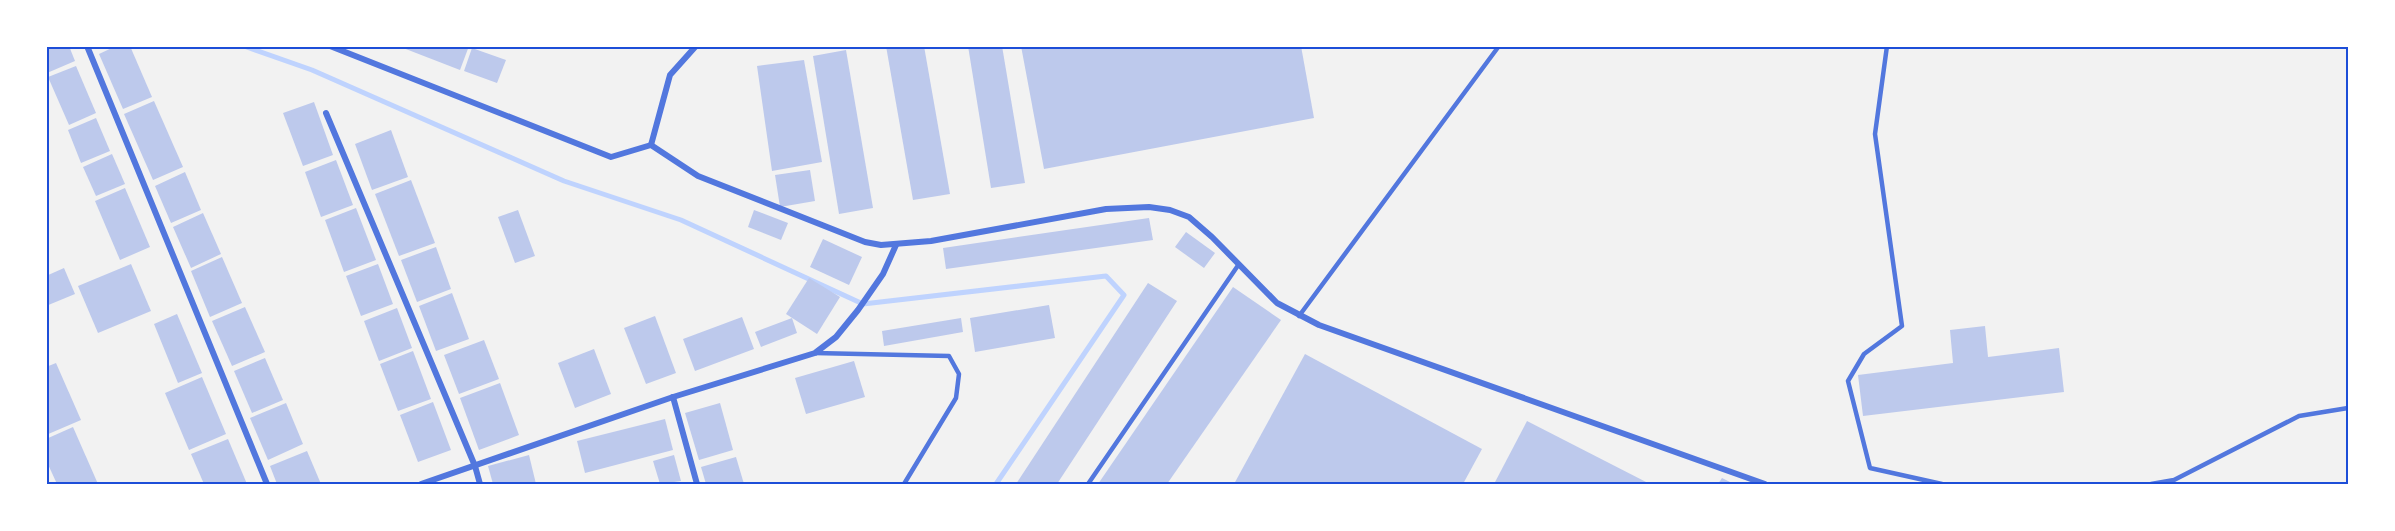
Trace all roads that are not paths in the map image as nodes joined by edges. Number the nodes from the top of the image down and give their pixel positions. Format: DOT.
graph roads {
  1 [pos="87,46"];
  2 [pos="330,46"];
  3 [pos="696,46"];
  4 [pos="1499,46"];
  5 [pos="1887,46"];
  6 [pos="326,113"];
  7 [pos="651,145"];
  8 [pos="897,245"];
  9 [pos="1239,264"];
  10 [pos="1299,316"];
  11 [pos="815,353"];
  12 [pos="673,398"];
  13 [pos="2349,408"];
  14 [pos="474,466"];
  15 [pos="267,484"];
  16 [pos="421,484"];
  17 [pos="480,484"];
  18 [pos="697,484"];
  19 [pos="904,484"];
  20 [pos="1088,484"];
  21 [pos="1765,484"];
  22 [pos="1942,484"];
  23 [pos="2151,484"];
  1 -- 15 [label="street"];
  2 -- 7 [label="street"];
  3 -- 7 [label="street"];
  4 -- 10 [label="lane"];
  5 -- 22 [label="lane"];
  6 -- 14 [label="street"];
  7 -- 8 [label="street"];
  8 -- 9 [label="street"];
  8 -- 11 [label="street"];
  9 -- 10 [label="street"];
  9 -- 20 [label="lane"];
  10 -- 21 [label="street"];
  11 -- 12 [label="street"];
  11 -- 19 [label="lane"];
  12 -- 14 [label="street"];
  12 -- 18 [label="street"];
  13 -- 23 [label="lane"];
  14 -- 16 [label="street"];
  14 -- 17 [label="street"];
}
